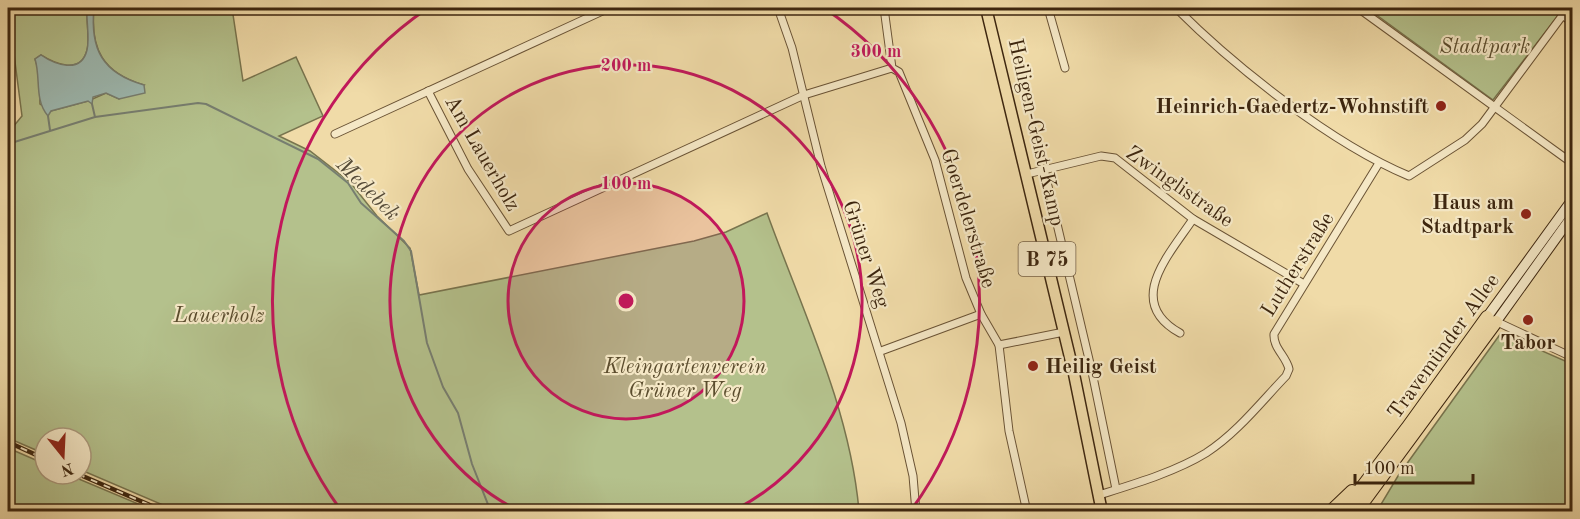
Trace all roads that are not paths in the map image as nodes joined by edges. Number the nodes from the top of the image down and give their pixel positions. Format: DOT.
graph roads {
  1 [pos="609,8"];
  2 [pos="778,8"];
  3 [pos="884,8"];
  4 [pos="986,8"];
  5 [pos="1048,8"];
  6 [pos="1176,8"];
  7 [pos="1358,8"];
  8 [pos="1568,8"];
  9 [pos="1562,15"];
  10 [pos="1572,22"];
  11 [pos="892,68"];
  12 [pos="1065,68"];
  13 [pos="428,91"];
  14 [pos="804,95"];
  15 [pos="1494,106"];
  16 [pos="335,134"];
  17 [pos="1379,163"];
  18 [pos="1572,163"];
  19 [pos="1044,169"];
  20 [pos="1027,174"];
  21 [pos="1572,201"];
  22 [pos="1572,216"];
  23 [pos="1193,219"];
  24 [pos="1304,284"];
  25 [pos="981,314"];
  26 [pos="1492,320"];
  27 [pos="1064,332"];
  28 [pos="1180,333"];
  29 [pos="999,345"];
  30 [pos="881,351"];
  31 [pos="1572,357"];
  32 [pos="1373,480"];
  33 [pos="1116,489"];
  34 [pos="1099,495"];
  35 [pos="916,512"];
  36 [pos="1027,512"];
  37 [pos="1102,512"];
  38 [pos="1330,512"];
  39 [pos="1343,512"];
  40 [pos="1356,512"];
  41 [pos="1366,512"];
  1 -- 13 [label="street"];
  2 -- 14 [label="street, Grüner Weg"];
  3 -- 11 [label="street, Goerdelerstraße"];
  4 -- 20 [label="main road, Heiligen-Geist-Kamp / B 75"];
  5 -- 12 [label="street"];
  6 -- 17 [label="street"];
  7 -- 15 [label="street"];
  8 -- 9 [label="street"];
  9 -- 10 [label="street"];
  9 -- 15 [label="street"];
  11 -- 14 [label="street"];
  11 -- 25 [label="street, Goerdelerstraße"];
  13 -- 14 [label="street, Am Lauerholz"];
  13 -- 16 [label="street"];
  14 -- 30 [label="street, Grüner Weg"];
  15 -- 17 [label="street"];
  15 -- 18 [label="street"];
  17 -- 24 [label="street, Lutherstraße"];
  19 -- 20 [label="street, Zwinglistraße"];
  19 -- 23 [label="street, Zwinglistraße"];
  19 -- 33 [label="street, Heiligen-Geist-Kamp"];
  20 -- 27 [label="main road, Heiligen-Geist-Kamp / B 75"];
  21 -- 26 [label="main road, Travemünder Allee"];
  22 -- 26 [label="main road, Travemünder Allee"];
  23 -- 24 [label="street, Zwinglistraße"];
  23 -- 28 [label="street"];
  24 -- 33 [label="street, Lutherstraße"];
  25 -- 29 [label="street, Goerdelerstraße"];
  25 -- 30 [label="street"];
  26 -- 31 [label="street"];
  26 -- 32 [label="highway, Travemünder Allee"];
  27 -- 29 [label="street"];
  27 -- 34 [label="main road, Heiligen-Geist-Kamp / B 75"];
  29 -- 36 [label="street, Goerdelerstraße"];
  30 -- 35 [label="street, Grüner Weg"];
  32 -- 38 [label="highway"];
  32 -- 39 [label="highway, Travemünder Allee"];
  32 -- 40 [label="highway, Travemünder Allee"];
  32 -- 41 [label="highway"];
  33 -- 34 [label="street, Lutherstraße"];
  34 -- 37 [label="main road, Heiligen-Geist-Kamp / B 75"];
}
